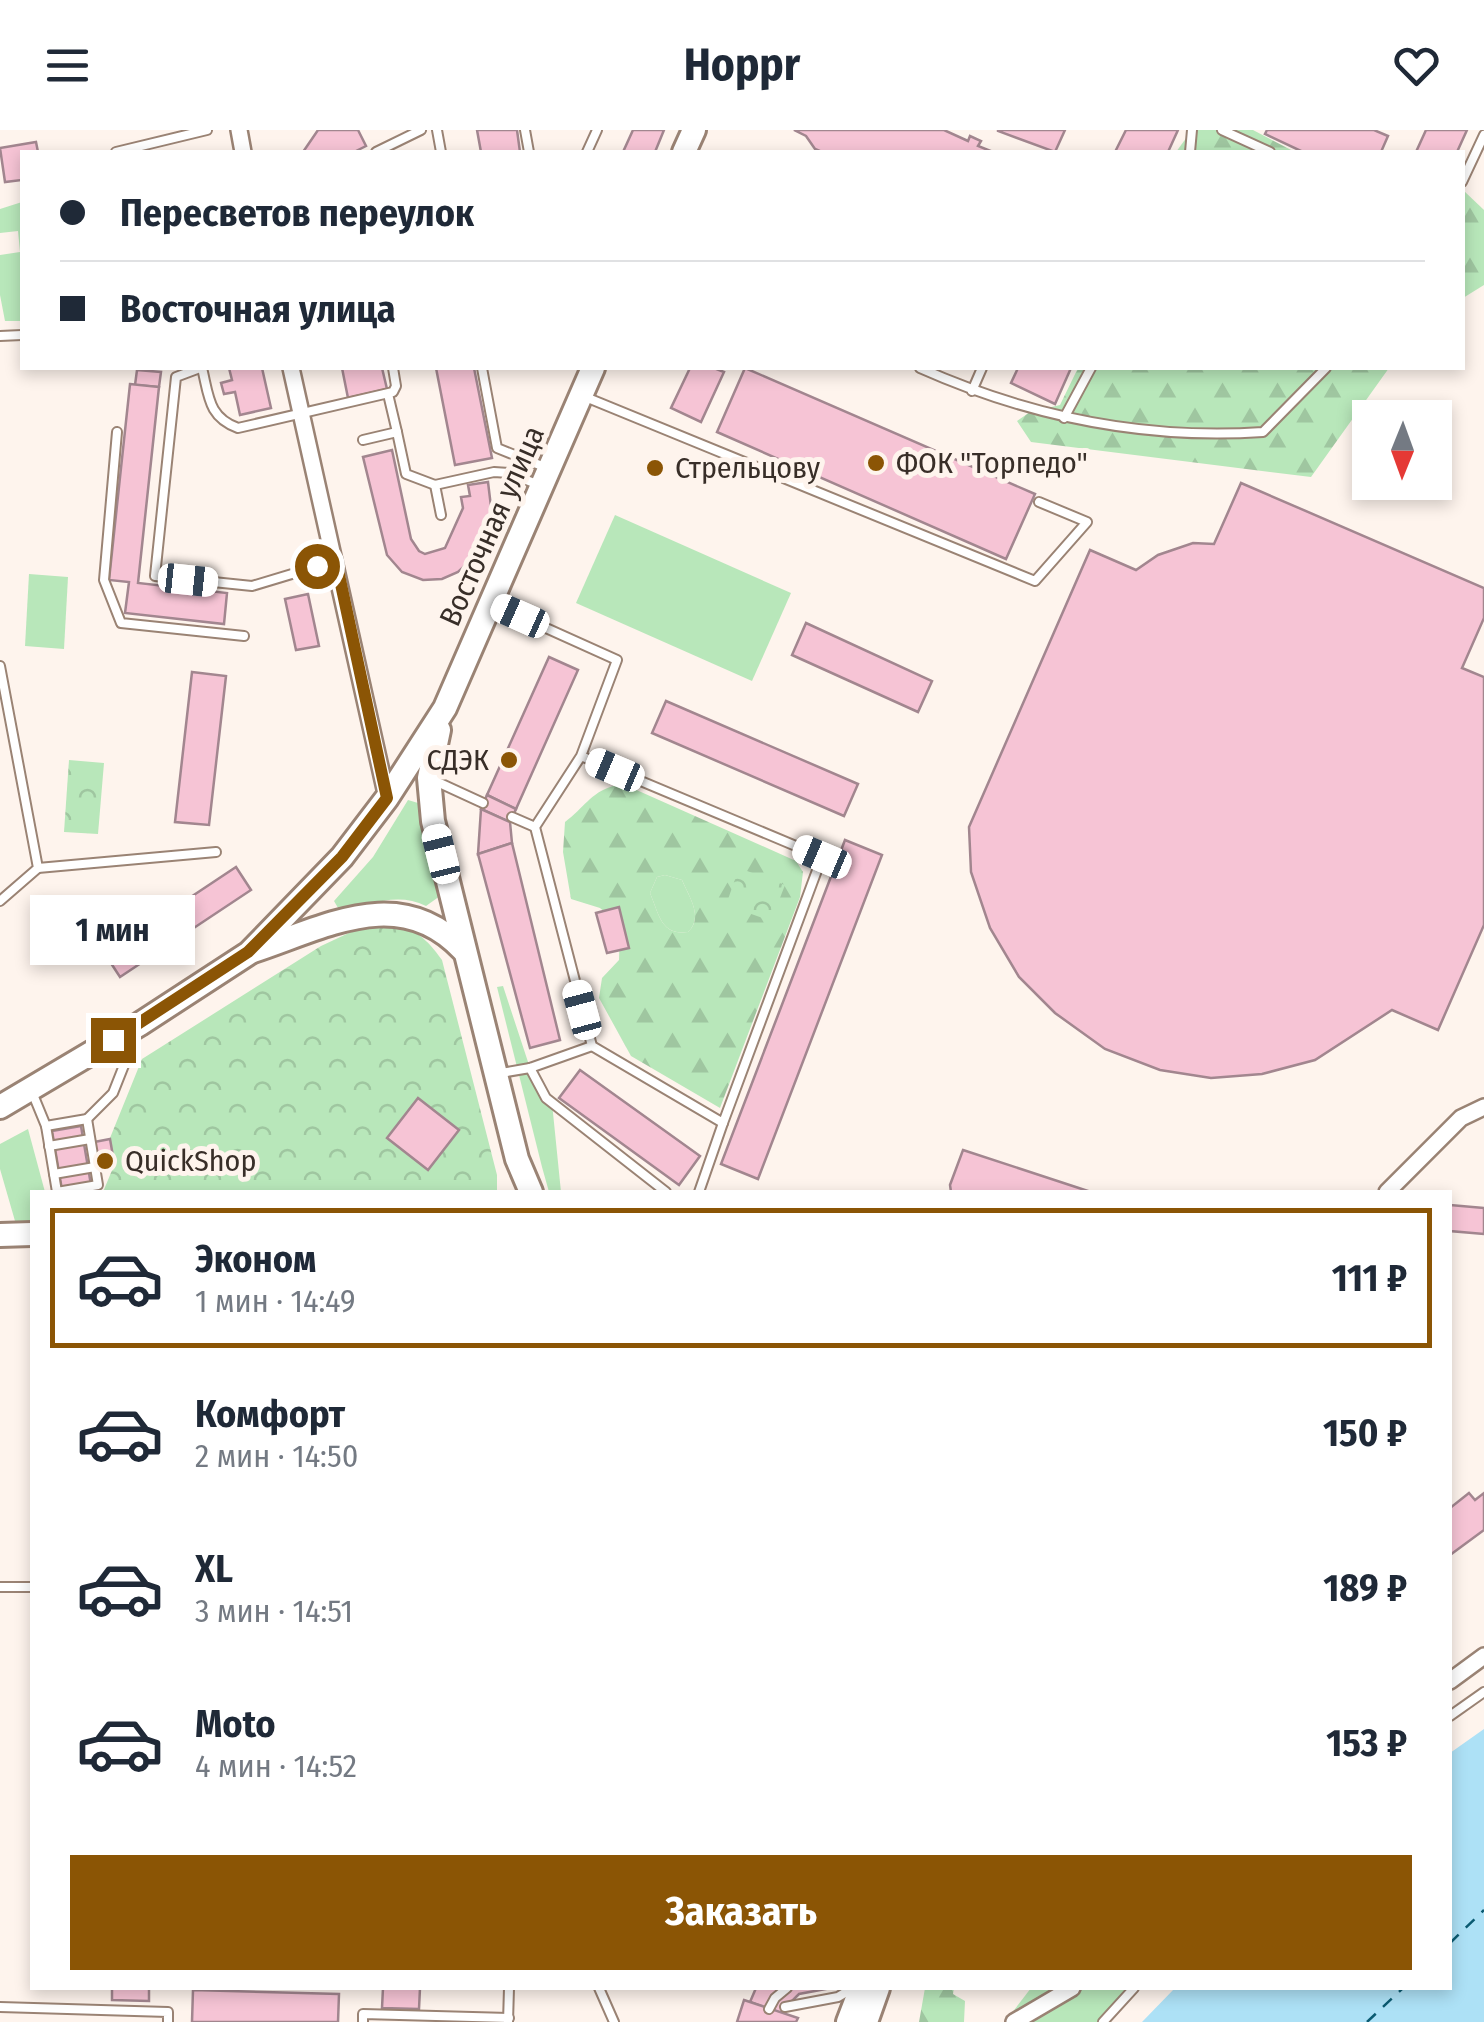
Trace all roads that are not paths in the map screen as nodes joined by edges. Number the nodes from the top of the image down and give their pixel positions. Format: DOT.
graph roads {
  1 [pos="145,130"];
  2 [pos="207,130"];
  3 [pos="421,130"];
  4 [pos="1222,130"];
  5 [pos="1484,135"];
  6 [pos="148,142"];
  7 [pos="122,150"];
  8 [pos="380,150"];
  9 [pos="1266,150"];
  10 [pos="1465,176"];
  11 [pos="195,370"];
  12 [pos="202,370"];
  13 [pos="291,370"];
  14 [pos="394,370"];
  15 [pos="482,370"];
  16 [pos="592,370"];
  17 [pos="925,370"];
  18 [pos="981,370"];
  19 [pos="1090,370"];
  20 [pos="1324,370"];
  21 [pos="972,391"];
  22 [pos="388,394"];
  23 [pos="581,395"];
  24 [pos="301,413"];
  25 [pos="1064,418"];
  26 [pos="118,432"];
  27 [pos="396,432"];
  28 [pos="363,440"];
  29 [pos="547,478"];
  30 [pos="435,484"];
  31 [pos="1039,502"];
  32 [pos="441,515"];
  33 [pos="336,561"];
  34 [pos="492,604"];
  35 [pos="244,636"];
  36 [pos="0,666"];
  37 [pos="446,708"];
  38 [pos="581,756"];
  39 [pos="429,778"];
  40 [pos="387,798"];
  41 [pos="484,803"];
  42 [pos="512,817"];
  43 [pos="534,827"];
  44 [pos="216,852"];
  45 [pos="38,868"];
  46 [pos="0,901"];
  47 [pos="248,952"];
  48 [pos="466,953"];
  49 [pos="140,1024"];
  50 [pos="592,1046"];
  51 [pos="530,1068"];
  52 [pos="496,1074"];
  53 [pos="30,1088"];
  54 [pos="2,1104"];
  55 [pos="1484,1106"];
  56 [pos="87,1119"];
  57 [pos="723,1123"];
  58 [pos="46,1126"];
  59 [pos="90,1139"];
  60 [pos="49,1146"];
  61 [pos="517,1159"];
  62 [pos="95,1167"];
  63 [pos="54,1174"];
  64 [pos="102,1189"];
  65 [pos="57,1190"];
  66 [pos="512,1190"];
  67 [pos="530,1190"];
  68 [pos="663,1190"];
  69 [pos="700,1190"];
  70 [pos="1389,1190"];
  71 [pos="30,1234"];
  72 [pos="0,1235"];
  73 [pos="30,1587"];
  74 [pos="0,1588"];
  75 [pos="1484,1656"];
  76 [pos="1452,1680"];
  77 [pos="1484,1692"];
  78 [pos="1452,1715"];
  79 [pos="508,1990"];
  80 [pos="600,1990"];
  81 [pos="784,1990"];
  82 [pos="850,1990"];
  83 [pos="860,1990"];
  84 [pos="877,1990"];
  85 [pos="1069,1990"];
  86 [pos="1132,1990"];
  87 [pos="0,2007"];
  88 [pos="784,2007"];
  89 [pos="769,2009"];
  90 [pos="508,2020"];
  91 [pos="168,2022"];
  92 [pos="363,2022"];
  93 [pos="614,2022"];
  94 [pos="848,2022"];
  95 [pos="866,2022"];
  96 [pos="1014,2022"];
  97 [pos="1102,2022"];
  1 -- 6 [label="lane"];
  2 -- 6 [label="lane"];
  3 -- 8 [label="lane"];
  4 -- 9 [label="lane"];
  5 -- 10 [label="lane"];
  6 -- 7 [label="lane"];
  11 -- 33 [label="lane"];
  12 -- 24 [label="lane"];
  13 -- 24 [label="street"];
  14 -- 22 [label="lane"];
  15 -- 29 [label="lane"];
  16 -- 23 [label="main road, Восточная улица"];
  17 -- 21 [label="lane"];
  18 -- 21 [label="lane"];
  19 -- 25 [label="lane"];
  20 -- 25 [label="lane"];
  21 -- 25 [label="lane"];
  22 -- 24 [label="lane"];
  22 -- 27 [label="lane"];
  23 -- 29 [label="main road, Восточная улица"];
  23 -- 31 [label="lane"];
  24 -- 33 [label="street"];
  26 -- 35 [label="lane"];
  27 -- 28 [label="lane"];
  27 -- 30 [label="lane"];
  29 -- 30 [label="lane"];
  29 -- 34 [label="main road, Восточная улица"];
  30 -- 32 [label="lane"];
  33 -- 40 [label="street"];
  34 -- 37 [label="main road, Восточная улица"];
  34 -- 38 [label="lane"];
  36 -- 45 [label="lane"];
  37 -- 39 [label="main road, Восточная улица"];
  37 -- 40 [label="main road, Восточная улица"];
  38 -- 43 [label="lane"];
  38 -- 57 [label="lane"];
  39 -- 41 [label="lane"];
  39 -- 48 [label="main road"];
  40 -- 47 [label="main road, Восточная улица"];
  42 -- 43 [label="lane"];
  43 -- 50 [label="lane"];
  44 -- 45 [label="lane"];
  45 -- 46 [label="lane"];
  47 -- 48 [label="main road"];
  47 -- 49 [label="main road, Восточная улица"];
  48 -- 52 [label="main road"];
  49 -- 53 [label="main road, Восточная улица"];
  49 -- 56 [label="lane"];
  50 -- 51 [label="lane"];
  50 -- 57 [label="lane"];
  51 -- 52 [label="lane"];
  51 -- 68 [label="lane"];
  52 -- 61 [label="main road"];
  53 -- 54 [label="main road, Восточная улица"];
  53 -- 58 [label="lane"];
  55 -- 70 [label="street"];
  56 -- 58 [label="lane"];
  56 -- 59 [label="lane"];
  57 -- 69 [label="lane"];
  58 -- 60 [label="lane"];
  59 -- 60 [label="lane"];
  59 -- 62 [label="lane"];
  60 -- 63 [label="lane"];
  61 -- 66 [label="main road"];
  61 -- 67 [label="main road"];
  62 -- 63 [label="lane"];
  62 -- 64 [label="lane"];
  63 -- 65 [label="lane"];
  71 -- 72 [label="main road"];
  73 -- 74 [label="lane"];
  75 -- 76 [label="street"];
  77 -- 78 [label="lane"];
  79 -- 90 [label="lane"];
  80 -- 93 [label="lane"];
  81 -- 89 [label="lane"];
  82 -- 88 [label="lane"];
  83 -- 94 [label="main road"];
  84 -- 95 [label="main road"];
  85 -- 96 [label="street"];
  86 -- 97 [label="lane"];
  87 -- 91 [label="lane"];
  90 -- 92 [label="lane"];
}
